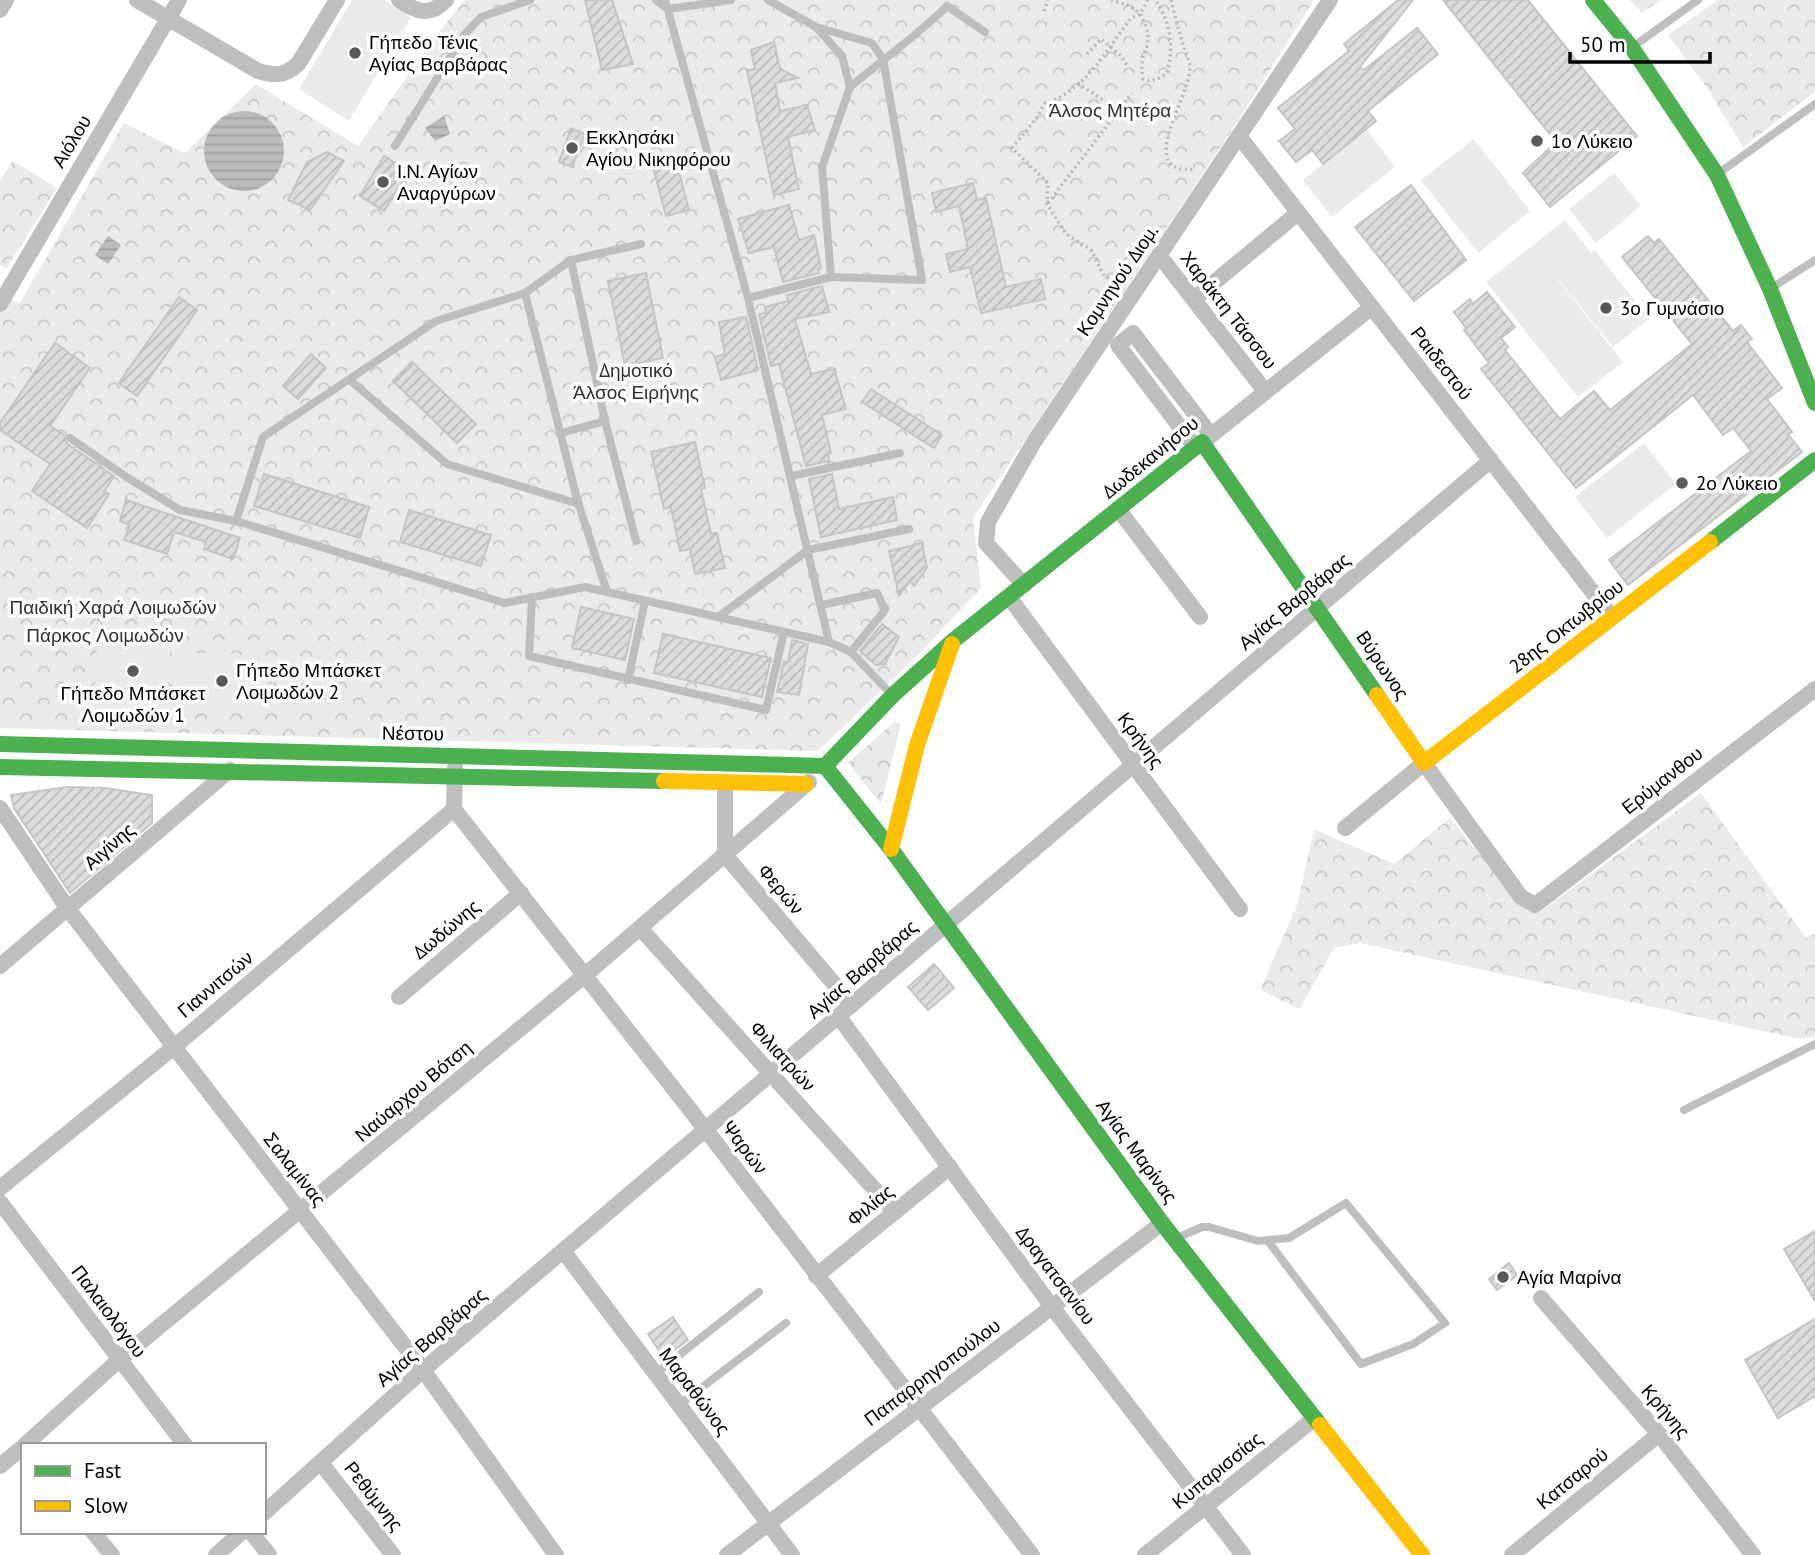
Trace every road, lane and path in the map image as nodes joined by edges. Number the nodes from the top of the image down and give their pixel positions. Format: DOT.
graph roads {
  1 [pos="6,0"];
  2 [pos="137,0"];
  3 [pos="179,0"];
  4 [pos="337,0"];
  5 [pos="399,0"];
  6 [pos="446,0"];
  7 [pos="530,0"];
  8 [pos="656,0"];
  9 [pos="665,0"];
  10 [pos="731,0"];
  11 [pos="768,0"];
  12 [pos="1048,0"];
  13 [pos="1111,0"];
  14 [pos="1148,0"];
  15 [pos="1155,0"];
  16 [pos="1171,0"];
  17 [pos="1330,0"];
  18 [pos="1593,0"];
  19 [pos="1698,0"];
  20 [pos="948,3"];
  21 [pos="668,9"];
  22 [pos="0,10"];
  23 [pos="1044,11"];
  24 [pos="1139,14"];
  25 [pos="168,19"];
  26 [pos="816,27"];
  27 [pos="985,32"];
  28 [pos="1111,46"];
  29 [pos="1632,48"];
  30 [pos="1087,54"];
  31 [pos="883,59"];
  32 [pos="1128,66"];
  33 [pos="1078,83"];
  34 [pos="850,87"];
  35 [pos="1132,93"];
  36 [pos="1815,104"];
  37 [pos="1119,111"];
  38 [pos="1239,136"];
  39 [pos="395,146"];
  40 [pos="1218,167"];
  41 [pos="1717,175"];
  42 [pos="1047,204"];
  43 [pos="1298,213"];
  44 [pos="641,244"];
  45 [pos="1159,255"];
  46 [pos="571,260"];
  47 [pos="1815,260"];
  48 [pos="831,277"];
  49 [pos="6,279"];
  50 [pos="1770,289"];
  51 [pos="524,293"];
  52 [pos="1133,293"];
  53 [pos="748,298"];
  54 [pos="1194,299"];
  55 [pos="0,304"];
  56 [pos="1372,307"];
  57 [pos="1113,323"];
  58 [pos="350,380"];
  59 [pos="1265,391"];
  60 [pos="1815,403"];
  61 [pos="605,421"];
  62 [pos="561,433"];
  63 [pos="70,438"];
  64 [pos="1203,441"];
  65 [pos="900,453"];
  66 [pos="1491,460"];
  67 [pos="1815,460"];
  68 [pos="791,476"];
  69 [pos="579,504"];
  70 [pos="1118,509"];
  71 [pos="236,522"];
  72 [pos="909,529"];
  73 [pos="636,541"];
  74 [pos="808,550"];
  75 [pos="1024,585"];
  76 [pos="607,592"];
  77 [pos="532,597"];
  78 [pos="1009,597"];
  79 [pos="645,601"];
  80 [pos="821,606"];
  81 [pos="1319,607"];
  82 [pos="718,617"];
  83 [pos="1200,617"];
  84 [pos="1612,617"];
  85 [pos="784,632"];
  86 [pos="954,640"];
  87 [pos="829,642"];
  88 [pos="851,652"];
  89 [pos="628,680"];
  90 [pos="1815,689"];
  91 [pos="893,695"];
  92 [pos="0,744"];
  93 [pos="230,751"];
  94 [pos="456,755"];
  95 [pos="1424,763"];
  96 [pos="1133,765"];
  97 [pos="825,766"];
  98 [pos="0,767"];
  99 [pos="230,770"];
  100 [pos="455,776"];
  101 [pos="725,782"];
  102 [pos="806,784"];
  103 [pos="0,808"];
  104 [pos="454,809"];
  105 [pos="1345,828"];
  106 [pos="891,849"];
  107 [pos="724,855"];
  108 [pos="522,893"];
  109 [pos="1535,905"];
  110 [pos="68,909"];
  111 [pos="1240,909"];
  112 [pos="946,924"];
  113 [pos="640,928"];
  114 [pos="0,966"];
  115 [pos="584,976"];
  116 [pos="398,997"];
  117 [pos="852,1005"];
  118 [pos="839,1017"];
  119 [pos="1815,1044"];
  120 [pos="174,1046"];
  121 [pos="772,1074"];
  122 [pos="1684,1110"];
  123 [pos="706,1130"];
  124 [pos="950,1167"];
  125 [pos="0,1188"];
  126 [pos="0,1202"];
  127 [pos="301,1211"];
  128 [pos="895,1212"];
  129 [pos="1162,1223"];
  130 [pos="1175,1239"];
  131 [pos="1268,1241"];
  132 [pos="564,1252"];
  133 [pos="816,1276"];
  134 [pos="759,1292"];
  135 [pos="1541,1298"];
  136 [pos="1052,1307"];
  137 [pos="786,1323"];
  138 [pos="120,1359"];
  139 [pos="423,1370"];
  140 [pos="655,1374"];
  141 [pos="679,1405"];
  142 [pos="919,1408"];
  143 [pos="1315,1418"];
  144 [pos="1659,1434"];
  145 [pos="27,1443"];
  146 [pos="183,1443"];
  147 [pos="21,1449"];
  148 [pos="321,1463"];
  149 [pos="0,1466"];
  150 [pos="1206,1506"];
  151 [pos="266,1511"];
  152 [pos="768,1524"];
  153 [pos="95,1534"];
  154 [pos="240,1534"];
  155 [pos="253,1534"];
  156 [pos="112,1555"];
  157 [pos="216,1555"];
  158 [pos="269,1555"];
  159 [pos="393,1555"];
  160 [pos="556,1555"];
  161 [pos="727,1555"];
  162 [pos="792,1555"];
  163 [pos="1032,1555"];
  164 [pos="1145,1555"];
  165 [pos="1243,1555"];
  166 [pos="1422,1555"];
  167 [pos="1512,1555"];
  168 [pos="1753,1555"];
  1 -- 22 [label="street"];
  2 -- 25 [label="street"];
  3 -- 25 [label="street, Αιόλου"];
  4 -- 25 [label="street"];
  5 -- 6 [label="street"];
  7 -- 39 [label="lane"];
  8 -- 21 [label="lane"];
  9 -- 21 [label="lane"];
  10 -- 21 [label="lane"];
  11 -- 26 [label="lane"];
  12 -- 23 [label="path"];
  13 -- 24 [label="path"];
  14 -- 24 [label="path"];
  15 -- 24 [label="path"];
  16 -- 40 [label="path"];
  17 -- 38 [label="street, Κομνηνού Διομ."];
  18 -- 29 [label="street"];
  19 -- 29 [label="lane"];
  20 -- 27 [label="lane"];
  20 -- 31 [label="lane"];
  21 -- 53 [label="lane"];
  24 -- 28 [label="path"];
  25 -- 49 [label="street, Αιόλου"];
  26 -- 31 [label="lane"];
  26 -- 34 [label="lane"];
  28 -- 30 [label="path"];
  28 -- 32 [label="path"];
  28 -- 33 [label="path"];
  29 -- 41 [label="street"];
  31 -- 34 [label="lane"];
  31 -- 48 [label="lane"];
  33 -- 37 [label="path"];
  33 -- 42 [label="path"];
  34 -- 48 [label="lane"];
  35 -- 37 [label="path"];
  36 -- 41 [label="lane"];
  37 -- 42 [label="path"];
  38 -- 40 [label="street, Κομνηνού Διομ."];
  38 -- 43 [label="street, Ραιδεστού"];
  40 -- 45 [label="street, Κομνηνού Διομ."];
  41 -- 50 [label="street"];
  42 -- 52 [label="path"];
  43 -- 54 [label="street"];
  43 -- 56 [label="street, Ραιδεστού"];
  44 -- 46 [label="lane"];
  45 -- 52 [label="street, Κομνηνού Διομ."];
  45 -- 54 [label="street, Χαράκτη Τάσσου"];
  46 -- 51 [label="lane"];
  46 -- 61 [label="lane"];
  47 -- 50 [label="lane"];
  48 -- 53 [label="lane"];
  49 -- 55 [label="street, Αιόλου"];
  50 -- 60 [label="street"];
  51 -- 58 [label="lane"];
  51 -- 62 [label="lane"];
  52 -- 57 [label="street, Κομνηνού Διομ."];
  53 -- 68 [label="lane"];
  54 -- 59 [label="street, Χαράκτη Τάσσου"];
  56 -- 59 [label="street, Δωδεκανήσου"];
  56 -- 66 [label="street, Ραιδεστού"];
  57 -- 64 [label="street, Βύρωνος"];
  57 -- 75 [label="street, Κομνηνού Διομ."];
  58 -- 69 [label="lane"];
  58 -- 71 [label="lane"];
  59 -- 64 [label="street, Δωδεκανήσου"];
  61 -- 62 [label="lane"];
  61 -- 73 [label="lane"];
  62 -- 69 [label="lane"];
  63 -- 71 [label="lane"];
  64 -- 70 [label="street, Δωδεκανήσου"];
  64 -- 81 [label="street, Βύρωνος"];
  65 -- 68 [label="lane"];
  66 -- 81 [label="street, Αγίας Βαρβάρας"];
  66 -- 84 [label="street, Ραιδεστού"];
  67 -- 84 [label="street, 28ης Οκτωβρίου"];
  68 -- 74 [label="lane"];
  69 -- 76 [label="lane"];
  70 -- 75 [label="street, Δωδεκανήσου"];
  70 -- 83 [label="street"];
  71 -- 77 [label="lane"];
  72 -- 74 [label="lane"];
  74 -- 80 [label="lane"];
  74 -- 82 [label="lane"];
  75 -- 78 [label="street, Δωδεκανήσου"];
  76 -- 77 [label="lane"];
  76 -- 79 [label="lane"];
  77 -- 89 [label="lane"];
  78 -- 86 [label="street, Δωδεκανήσου"];
  78 -- 96 [label="street, Κρήνης"];
  79 -- 82 [label="lane"];
  79 -- 89 [label="lane"];
  80 -- 87 [label="lane"];
  80 -- 88 [label="lane"];
  81 -- 95 [label="street, Βύρωνος"];
  81 -- 96 [label="street, Αγίας Βαρβάρας"];
  82 -- 85 [label="lane"];
  84 -- 95 [label="street, 28ης Οκτωβρίου"];
  85 -- 87 [label="lane"];
  85 -- 89 [label="lane"];
  86 -- 91 [label="street, Δωδεκανήσου"];
  86 -- 106 [label="street"];
  87 -- 88 [label="lane"];
  88 -- 91 [label="lane"];
  90 -- 109 [label="street, Ερύμανθου"];
  91 -- 97 [label="street, Δωδεκανήσου"];
  92 -- 93 [label="street, Νέστου"];
  93 -- 94 [label="street, Νέστου"];
  93 -- 99 [label="street"];
  94 -- 97 [label="street, Νέστου"];
  94 -- 100 [label="street"];
  95 -- 105 [label="street, 28ης Οκτωβρίου"];
  95 -- 109 [label="street, Βύρωνος"];
  96 -- 111 [label="street, Κρήνης"];
  96 -- 112 [label="street, Αγίας Βαρβάρας"];
  97 -- 102 [label="street, Ναύαρχου Βότση"];
  97 -- 106 [label="street, Αγίας Μαρίνας"];
  98 -- 99 [label="street"];
  99 -- 100 [label="street"];
  99 -- 110 [label="street, Αιγίνης"];
  100 -- 101 [label="street"];
  100 -- 104 [label="street"];
  101 -- 102 [label="street"];
  101 -- 107 [label="street"];
  102 -- 107 [label="street, Ναύαρχου Βότση"];
  103 -- 110 [label="street, Σαλαμίνας"];
  104 -- 108 [label="street, Ψαρών"];
  104 -- 120 [label="street, Γιαννιτσών"];
  106 -- 112 [label="street, Αγίας Μαρίνας"];
  107 -- 113 [label="street, Ναύαρχου Βότση"];
  107 -- 117 [label="street, Φερών"];
  108 -- 115 [label="street, Ψαρών"];
  108 -- 116 [label="street, Δωδώνης"];
  110 -- 114 [label="street, Αιγίνης"];
  110 -- 120 [label="street, Σαλαμίνας"];
  112 -- 117 [label="street, Αγίας Βαρβάρας"];
  112 -- 129 [label="street, Αγίας Μαρίνας"];
  113 -- 115 [label="street, Ναύαρχου Βότση"];
  113 -- 121 [label="street, Φιλιατρών"];
  115 -- 123 [label="street, Ψαρών"];
  115 -- 127 [label="street, Ναύαρχου Βότση"];
  117 -- 118 [label="street, Αγίας Βαρβάρας"];
  118 -- 121 [label="street, Αγίας Βαρβάρας"];
  118 -- 124 [label="street, Δραγατσανίου"];
  119 -- 122 [label="lane"];
  120 -- 125 [label="street, Γιαννιτσών"];
  120 -- 127 [label="street, Σαλαμίνας"];
  121 -- 123 [label="street, Αγίας Βαρβάρας"];
  121 -- 128 [label="street, Φιλιατρών"];
  123 -- 132 [label="street, Αγίας Βαρβάρας"];
  123 -- 133 [label="street, Ψαρών"];
  124 -- 128 [label="street, Φιλίας"];
  124 -- 136 [label="street, Δραγατσανίου"];
  126 -- 138 [label="street, Παλαιολόγου"];
  127 -- 138 [label="street, Ναύαρχου Βότση"];
  127 -- 139 [label="street, Σαλαμίνας"];
  128 -- 133 [label="street, Φιλίας"];
  129 -- 130 [label="street, Αγίας Μαρίνας"];
  129 -- 136 [label="street, Παπαρρηγοπούλου"];
  130 -- 131 [label="lane"];
  130 -- 143 [label="street, Αγίας Μαρίνας"];
  131 -- 131 [label="lane"];
  132 -- 139 [label="street, Αγίας Βαρβάρας"];
  132 -- 140 [label="street, Μαραθώνος"];
  133 -- 142 [label="street, Ψαρών"];
  134 -- 140 [label="lane"];
  135 -- 144 [label="street, Κρήνης"];
  136 -- 142 [label="street, Παπαρρηγοπούλου"];
  136 -- 150 [label="street, Δραγατσανίου"];
  137 -- 141 [label="lane"];
  138 -- 145 [label="street, Ναύαρχου Βότση"];
  138 -- 146 [label="street, Παλαιολόγου"];
  139 -- 148 [label="street, Αγίας Βαρβάρας"];
  139 -- 160 [label="street, Σαλαμίνας"];
  140 -- 141 [label="street, Μαραθώνος"];
  141 -- 152 [label="street, Μαραθώνος"];
  142 -- 152 [label="street, Παπαρρηγοπούλου"];
  142 -- 163 [label="street, Ψαρών"];
  143 -- 150 [label="street, Κυπαρισσίας"];
  143 -- 166 [label="street, Αγίας Μαρίνας"];
  144 -- 167 [label="street, Κατσαρού"];
  144 -- 168 [label="street, Κρήνης"];
  147 -- 149 [label="street, Ναύαρχου Βότση"];
  148 -- 151 [label="street, Αγίας Βαρβάρας"];
  148 -- 159 [label="street, Ρεθύμνης"];
  150 -- 164 [label="street, Κυπαρισσίας"];
  150 -- 165 [label="street, Δραγατσανίου"];
  152 -- 161 [label="street, Παπαρρηγοπούλου"];
  152 -- 162 [label="street, Μαραθώνος"];
  153 -- 156 [label="street"];
  154 -- 157 [label="street"];
  155 -- 158 [label="street"];
}
